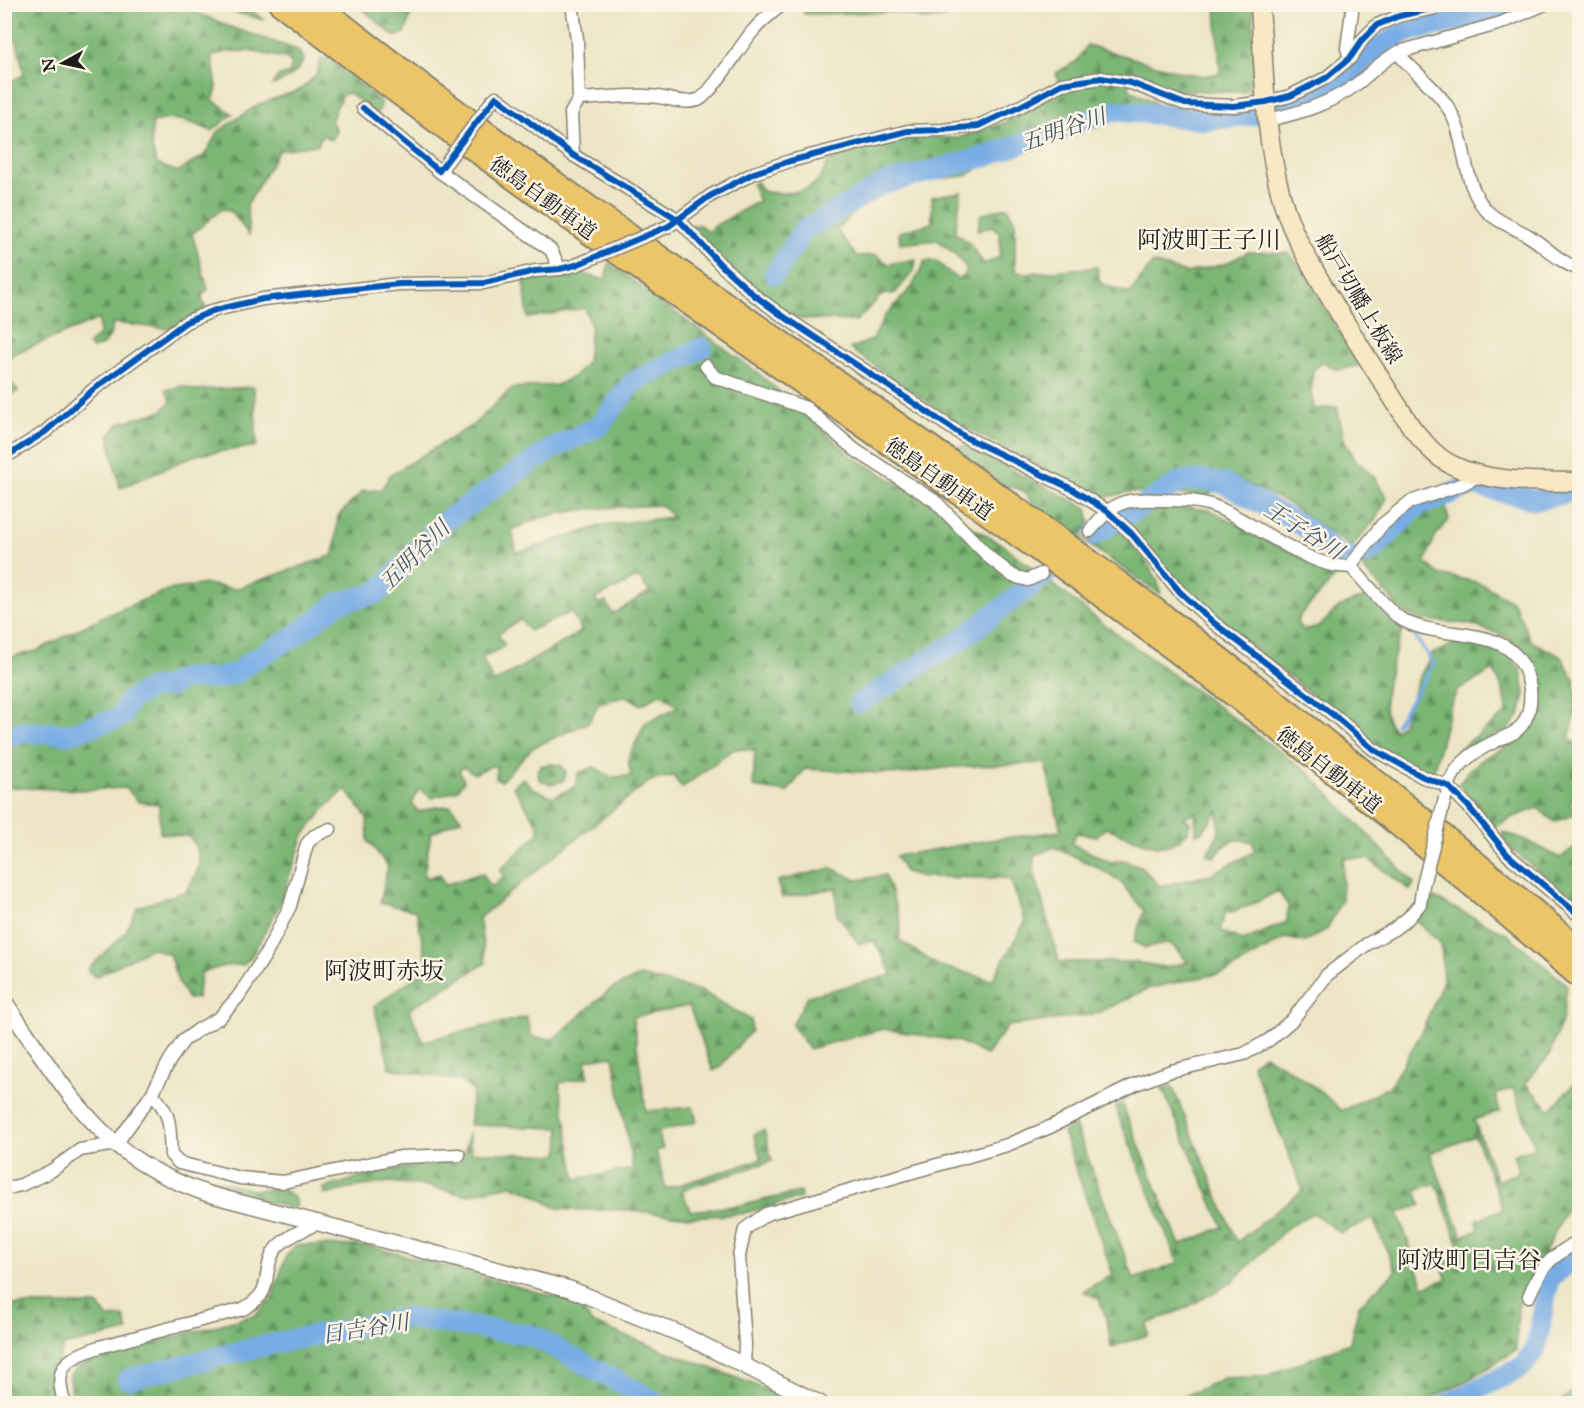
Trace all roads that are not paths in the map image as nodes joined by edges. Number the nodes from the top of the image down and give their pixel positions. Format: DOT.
graph roads {
  1 [pos="281,4"];
  2 [pos="316,4"];
  3 [pos="572,4"];
  4 [pos="783,4"];
  5 [pos="1260,4"];
  6 [pos="1353,4"];
  7 [pos="1453,4"];
  8 [pos="1545,4"];
  9 [pos="1399,52"];
  10 [pos="1350,57"];
  11 [pos="579,99"];
  12 [pos="363,108"];
  13 [pos="1267,111"];
  14 [pos="573,155"];
  15 [pos="443,167"];
  16 [pos="674,223"];
  17 [pos="560,269"];
  18 [pos="1580,269"];
  19 [pos="706,366"];
  20 [pos="4,458"];
  21 [pos="1480,475"];
  22 [pos="1580,482"];
  23 [pos="1107,511"];
  24 [pos="1090,531"];
  25 [pos="1352,563"];
  26 [pos="1041,574"];
  27 [pos="1446,792"];
  28 [pos="330,829"];
  29 [pos="1580,916"];
  30 [pos="1580,950"];
  31 [pos="1580,977"];
  32 [pos="4,1001"];
  33 [pos="152,1094"];
  34 [pos="116,1144"];
  35 [pos="459,1155"];
  36 [pos="4,1189"];
  37 [pos="317,1223"];
  38 [pos="1580,1240"];
  39 [pos="1530,1296"];
  40 [pos="744,1365"];
  41 [pos="65,1404"];
  42 [pos="821,1404"];
  1 -- 31 [label="highway, 徳島自動車道"];
  2 -- 30 [label="highway, 徳島自動車道"];
  3 -- 11 [label="street"];
  4 -- 11 [label="street"];
  5 -- 13 [label="main road, 船戸切幡上板線"];
  6 -- 10 [label="street"];
  7 -- 10 [label="street"];
  8 -- 9 [label="street"];
  9 -- 13 [label="street"];
  9 -- 18 [label="street"];
  10 -- 13 [label="street"];
  11 -- 14 [label="street"];
  12 -- 15 [label="street"];
  13 -- 16 [label="street"];
  13 -- 21 [label="main road, 船戸切幡上板線"];
  14 -- 15 [label="street, bridge"];
  14 -- 16 [label="street"];
  15 -- 17 [label="street"];
  16 -- 17 [label="street, bridge"];
  16 -- 23 [label="street"];
  17 -- 20 [label="street"];
  19 -- 26 [label="street"];
  21 -- 22 [label="main road, 船戸切幡上板線"];
  21 -- 25 [label="street"];
  23 -- 24 [label="street"];
  23 -- 25 [label="street"];
  23 -- 27 [label="street"];
  25 -- 27 [label="street"];
  27 -- 29 [label="street"];
  27 -- 40 [label="street, bridge"];
  28 -- 33 [label="street"];
  32 -- 34 [label="street"];
  33 -- 34 [label="street"];
  33 -- 35 [label="street"];
  34 -- 36 [label="street"];
  34 -- 37 [label="street"];
  37 -- 40 [label="street"];
  37 -- 41 [label="street"];
  38 -- 39 [label="street"];
  40 -- 42 [label="street"];
}
